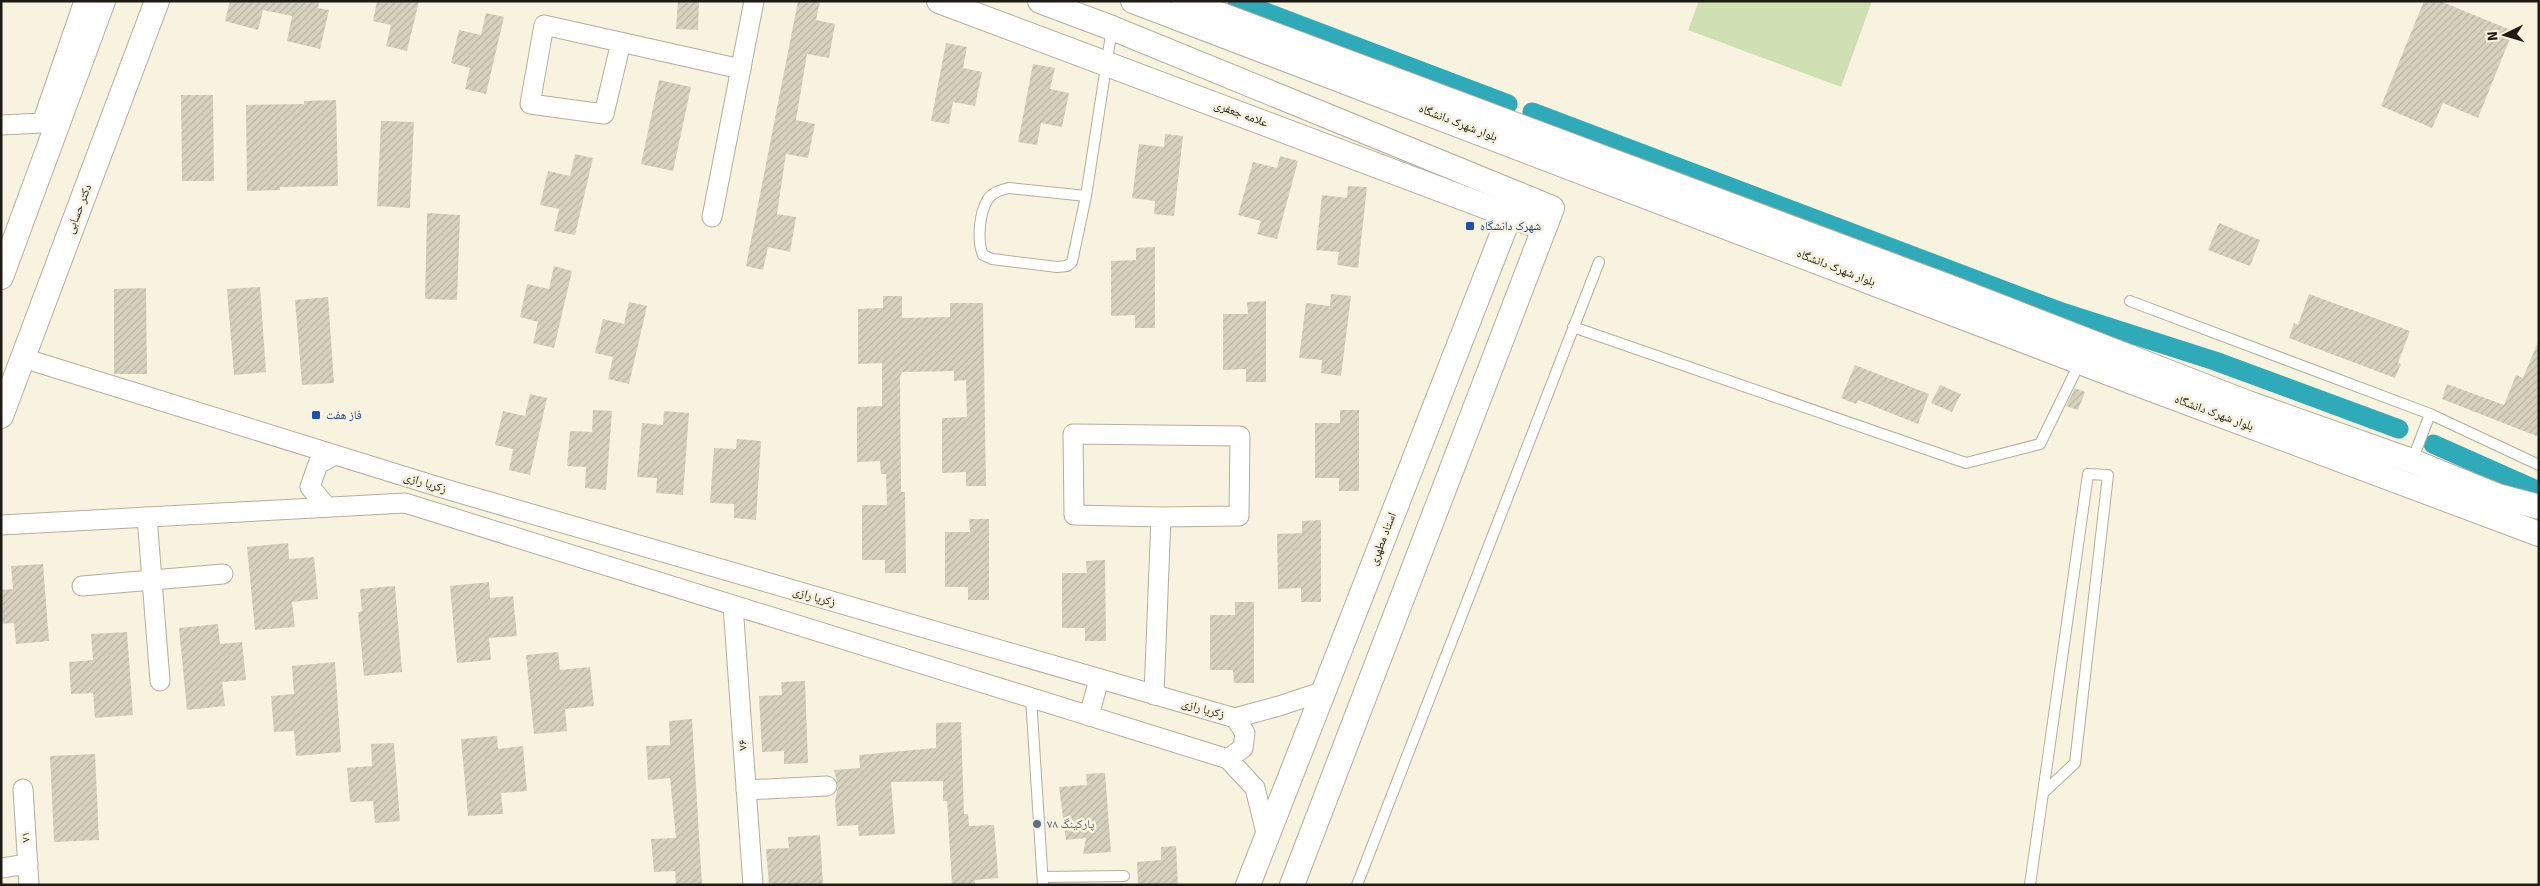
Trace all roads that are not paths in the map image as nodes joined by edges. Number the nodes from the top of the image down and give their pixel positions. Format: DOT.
graph roads {
  1 [pos="84,1"];
  2 [pos="103,1"];
  3 [pos="158,1"];
  4 [pos="754,1"];
  5 [pos="939,1"];
  6 [pos="1040,1"];
  7 [pos="1133,1"];
  8 [pos="1184,1"];
  9 [pos="1112,28"];
  10 [pos="621,42"];
  11 [pos="1106,64"];
  12 [pos="741,69"];
  13 [pos="1,126"];
  14 [pos="1086,196"];
  15 [pos="1514,204"];
  16 [pos="712,217"];
  17 [pos="1599,262"];
  18 [pos="1,277"];
  19 [pos="2130,301"];
  20 [pos="1573,327"];
  21 [pos="23,358"];
  22 [pos="2080,362"];
  23 [pos="2430,414"];
  24 [pos="1,416"];
  25 [pos="335,455"];
  26 [pos="2412,461"];
  27 [pos="2539,465"];
  28 [pos="2402,483"];
  29 [pos="2539,507"];
  30 [pos="327,508"];
  31 [pos="147,517"];
  32 [pos="1161,517"];
  33 [pos="1,524"];
  34 [pos="2539,534"];
  35 [pos="223,574"];
  36 [pos="152,580"];
  37 [pos="82,586"];
  38 [pos="782,588"];
  39 [pos="734,605"];
  40 [pos="773,618"];
  41 [pos="1099,679"];
  42 [pos="160,681"];
  43 [pos="1324,691"];
  44 [pos="1154,695"];
  45 [pos="1031,698"];
  46 [pos="1089,716"];
  47 [pos="1235,718"];
  48 [pos="1228,759"];
  49 [pos="827,786"];
  50 [pos="23,789"];
  51 [pos="746,790"];
  52 [pos="2043,793"];
  53 [pos="1267,837"];
  54 [pos="28,864"];
  55 [pos="1,868"];
  56 [pos="1124,876"];
  57 [pos="1043,881"];
  58 [pos="29,885"];
  59 [pos="753,885"];
  60 [pos="1248,885"];
  61 [pos="1292,885"];
  62 [pos="1357,885"];
  63 [pos="2030,885"];
  1 -- 13 [label="street"];
  2 -- 18 [label="street"];
  3 -- 21 [label="street, دکتر حسابی"];
  4 -- 12 [label="street"];
  5 -- 11 [label="street, علامه جعفری"];
  6 -- 9 [label="street, علامه جعفری"];
  7 -- 22 [label="street, بلوار شهرک دانشگاه"];
  8 -- 26 [label="street, بلوار شهرک دانشگاه"];
  9 -- 11 [label="lane"];
  9 -- 15 [label="street, علامه جعفری"];
  10 -- 10 [label="street"];
  10 -- 12 [label="street"];
  11 -- 14 [label="lane"];
  11 -- 15 [label="street, علامه جعفری"];
  12 -- 16 [label="street"];
  14 -- 14 [label="lane"];
  15 -- 43 [label="street, استاد مطهری"];
  15 -- 61 [label="street, علامه جعفری"];
  17 -- 20 [label="lane"];
  19 -- 23 [label="lane"];
  20 -- 22 [label="lane"];
  20 -- 62 [label="lane"];
  21 -- 24 [label="street, دکتر حسابی"];
  21 -- 25 [label="street, زکریا رازی"];
  22 -- 28 [label="street, بلوار شهرک دانشگاه"];
  23 -- 26 [label="lane"];
  23 -- 27 [label="lane"];
  25 -- 30 [label="street"];
  25 -- 38 [label="street, زکریا رازی"];
  26 -- 28 [label="street"];
  26 -- 29 [label="street, بلوار شهرک دانشگاه"];
  28 -- 34 [label="street, بلوار شهرک دانشگاه"];
  30 -- 31 [label="street, زکریا رازی"];
  30 -- 39 [label="street, زکریا رازی"];
  31 -- 33 [label="street, زکریا رازی"];
  31 -- 36 [label="street"];
  32 -- 32 [label="street"];
  32 -- 44 [label="street"];
  35 -- 36 [label="street"];
  36 -- 37 [label="street"];
  36 -- 42 [label="street"];
  38 -- 40 [label="street"];
  38 -- 41 [label="street, زکریا رازی"];
  39 -- 40 [label="street, زکریا رازی"];
  39 -- 51 [label="street, ۷۶"];
  40 -- 45 [label="street, زکریا رازی"];
  41 -- 44 [label="street, زکریا رازی"];
  41 -- 46 [label="street"];
  43 -- 47 [label="street"];
  43 -- 53 [label="street, استاد مطهری"];
  44 -- 47 [label="street, زکریا رازی"];
  45 -- 46 [label="street, زکریا رازی"];
  45 -- 57 [label="lane"];
  46 -- 48 [label="street, زکریا رازی"];
  47 -- 48 [label="street, زکریا رازی"];
  48 -- 53 [label="street"];
  49 -- 51 [label="street"];
  50 -- 54 [label="street, ۷۱"];
  51 -- 59 [label="street, ۷۶"];
  52 -- 52 [label="lane"];
  52 -- 63 [label="lane"];
  53 -- 60 [label="street, استاد مطهری"];
  54 -- 55 [label="street"];
  54 -- 58 [label="street, ۷۱"];
  56 -- 57 [label="lane"];
}
